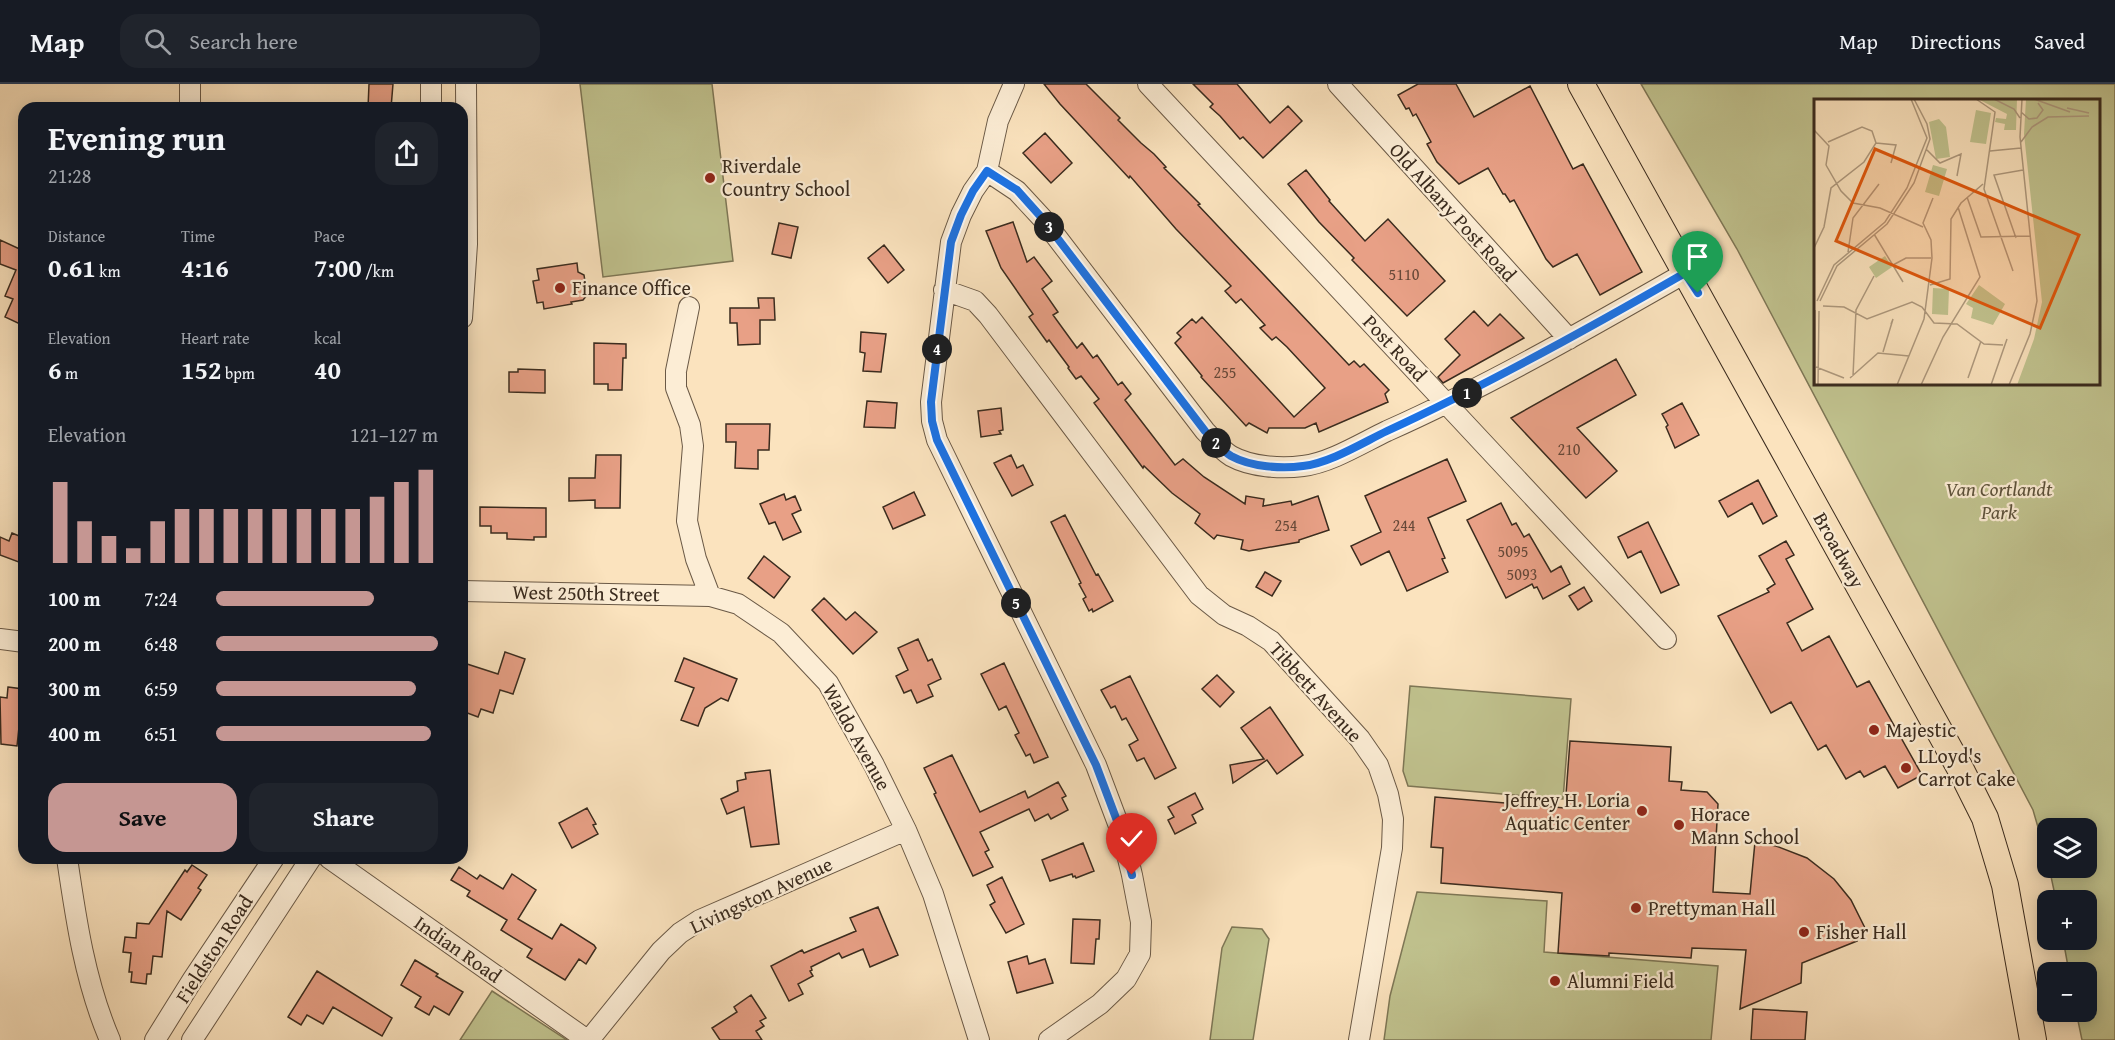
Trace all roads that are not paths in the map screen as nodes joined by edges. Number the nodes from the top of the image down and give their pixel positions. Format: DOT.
graph roads {
  1 [pos="190,84"];
  2 [pos="431,84"];
  3 [pos="466,84"];
  4 [pos="1014,84"];
  5 [pos="1148,84"];
  6 [pos="1338,84"];
  7 [pos="1581,84"];
  8 [pos="190,102"];
  9 [pos="431,102"];
  10 [pos="466,102"];
  11 [pos="987,171"];
  12 [pos="1685,273"];
  13 [pos="944,290"];
  14 [pos="689,306"];
  15 [pos="1569,339"];
  16 [pos="1447,404"];
  17 [pos="468,591"];
  18 [pos="710,596"];
  19 [pos="0,639"];
  20 [pos="1666,639"];
  21 [pos="18,641"];
  22 [pos="906,830"];
  23 [pos="68,864"];
  24 [pos="270,864"];
  25 [pos="307,864"];
  26 [pos="338,864"];
  27 [pos="110,1040"];
  28 [pos="155,1040"];
  29 [pos="192,1040"];
  30 [pos="588,1040"];
  31 [pos="979,1040"];
  32 [pos="1049,1040"];
  33 [pos="1359,1040"];
  34 [pos="2033,1040"];
  1 -- 8 [label="street"];
  2 -- 9 [label="street"];
  3 -- 10 [label="street"];
  4 -- 11 [label="street"];
  5 -- 16 [label="street, Post Road"];
  6 -- 15 [label="street, Old Albany Post Road"];
  7 -- 12 [label="main road, Broadway"];
  11 -- 13 [label="street"];
  11 -- 16 [label="street"];
  12 -- 15 [label="street"];
  12 -- 34 [label="main road, Broadway"];
  13 -- 32 [label="street"];
  13 -- 33 [label="street, Tibbett Avenue"];
  14 -- 18 [label="street"];
  15 -- 16 [label="street"];
  16 -- 20 [label="street, Post Road"];
  17 -- 18 [label="street, West 250th Street"];
  18 -- 22 [label="street, Waldo Avenue"];
  19 -- 21 [label="street"];
  22 -- 30 [label="street, Livingston Avenue"];
  22 -- 31 [label="street, Waldo Avenue"];
  23 -- 27 [label="street"];
  24 -- 28 [label="street, Fieldston Road"];
  25 -- 29 [label="street, Fieldston Road"];
  26 -- 30 [label="street, Indian Road"];
}
